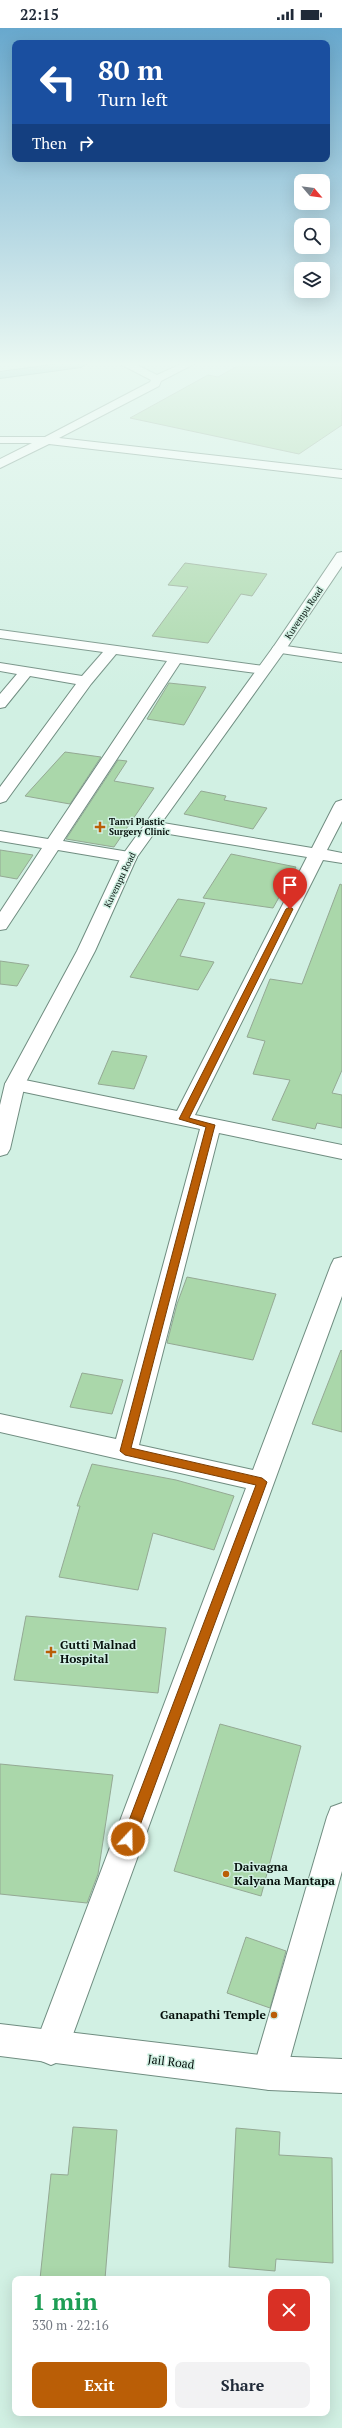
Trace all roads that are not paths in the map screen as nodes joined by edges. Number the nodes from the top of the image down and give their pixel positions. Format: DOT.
graph roads {
  1 [pos="342,556"];
  2 [pos="0,634"];
  3 [pos="113,649"];
  4 [pos="279,649"];
  5 [pos="342,658"];
  6 [pos="175,659"];
  7 [pos="0,667"];
  8 [pos="264,670"];
  9 [pos="27,671"];
  10 [pos="86,681"];
  11 [pos="0,704"];
  12 [pos="0,798"];
  13 [pos="342,805"];
  14 [pos="151,826"];
  15 [pos="0,836"];
  16 [pos="52,845"];
  17 [pos="318,853"];
  18 [pos="129,856"];
  19 [pos="342,858"];
  20 [pos="0,925"];
  21 [pos="15,1084"];
  22 [pos="184,1119"];
  23 [pos="211,1125"];
  24 [pos="0,1149"];
  25 [pos="342,1152"];
  26 [pos="342,1265"];
  27 [pos="0,1423"];
  28 [pos="125,1451"];
  29 [pos="262,1482"];
  30 [pos="342,1817"];
  31 [pos="0,2040"];
  32 [pos="51,2048"];
  33 [pos="269,2073"];
  34 [pos="342,2076"];
  1 -- 4 [label="street, Kuvempu Road"];
  2 -- 3 [label="street"];
  3 -- 6 [label="street"];
  3 -- 10 [label="street"];
  4 -- 5 [label="street"];
  4 -- 8 [label="street, Kuvempu Road"];
  6 -- 8 [label="street"];
  6 -- 16 [label="street"];
  7 -- 9 [label="street"];
  8 -- 14 [label="street, Kuvempu Road"];
  9 -- 10 [label="street"];
  9 -- 11 [label="street"];
  10 -- 12 [label="street"];
  13 -- 17 [label="street"];
  14 -- 17 [label="street"];
  14 -- 18 [label="street, Kuvempu Road"];
  15 -- 16 [label="street"];
  16 -- 18 [label="street"];
  16 -- 20 [label="street"];
  17 -- 19 [label="street"];
  17 -- 22 [label="street"];
  18 -- 21 [label="street, Kuvempu Road"];
  21 -- 22 [label="street"];
  21 -- 24 [label="street, Kuvempu Road"];
  22 -- 23 [label="street"];
  23 -- 25 [label="street"];
  23 -- 28 [label="street"];
  26 -- 29 [label="street"];
  27 -- 28 [label="street"];
  28 -- 29 [label="street"];
  29 -- 32 [label="street"];
  30 -- 33 [label="street"];
  31 -- 32 [label="street, Jail Road"];
  32 -- 33 [label="street, Jail Road"];
  33 -- 34 [label="street, Jail Road"];
}
